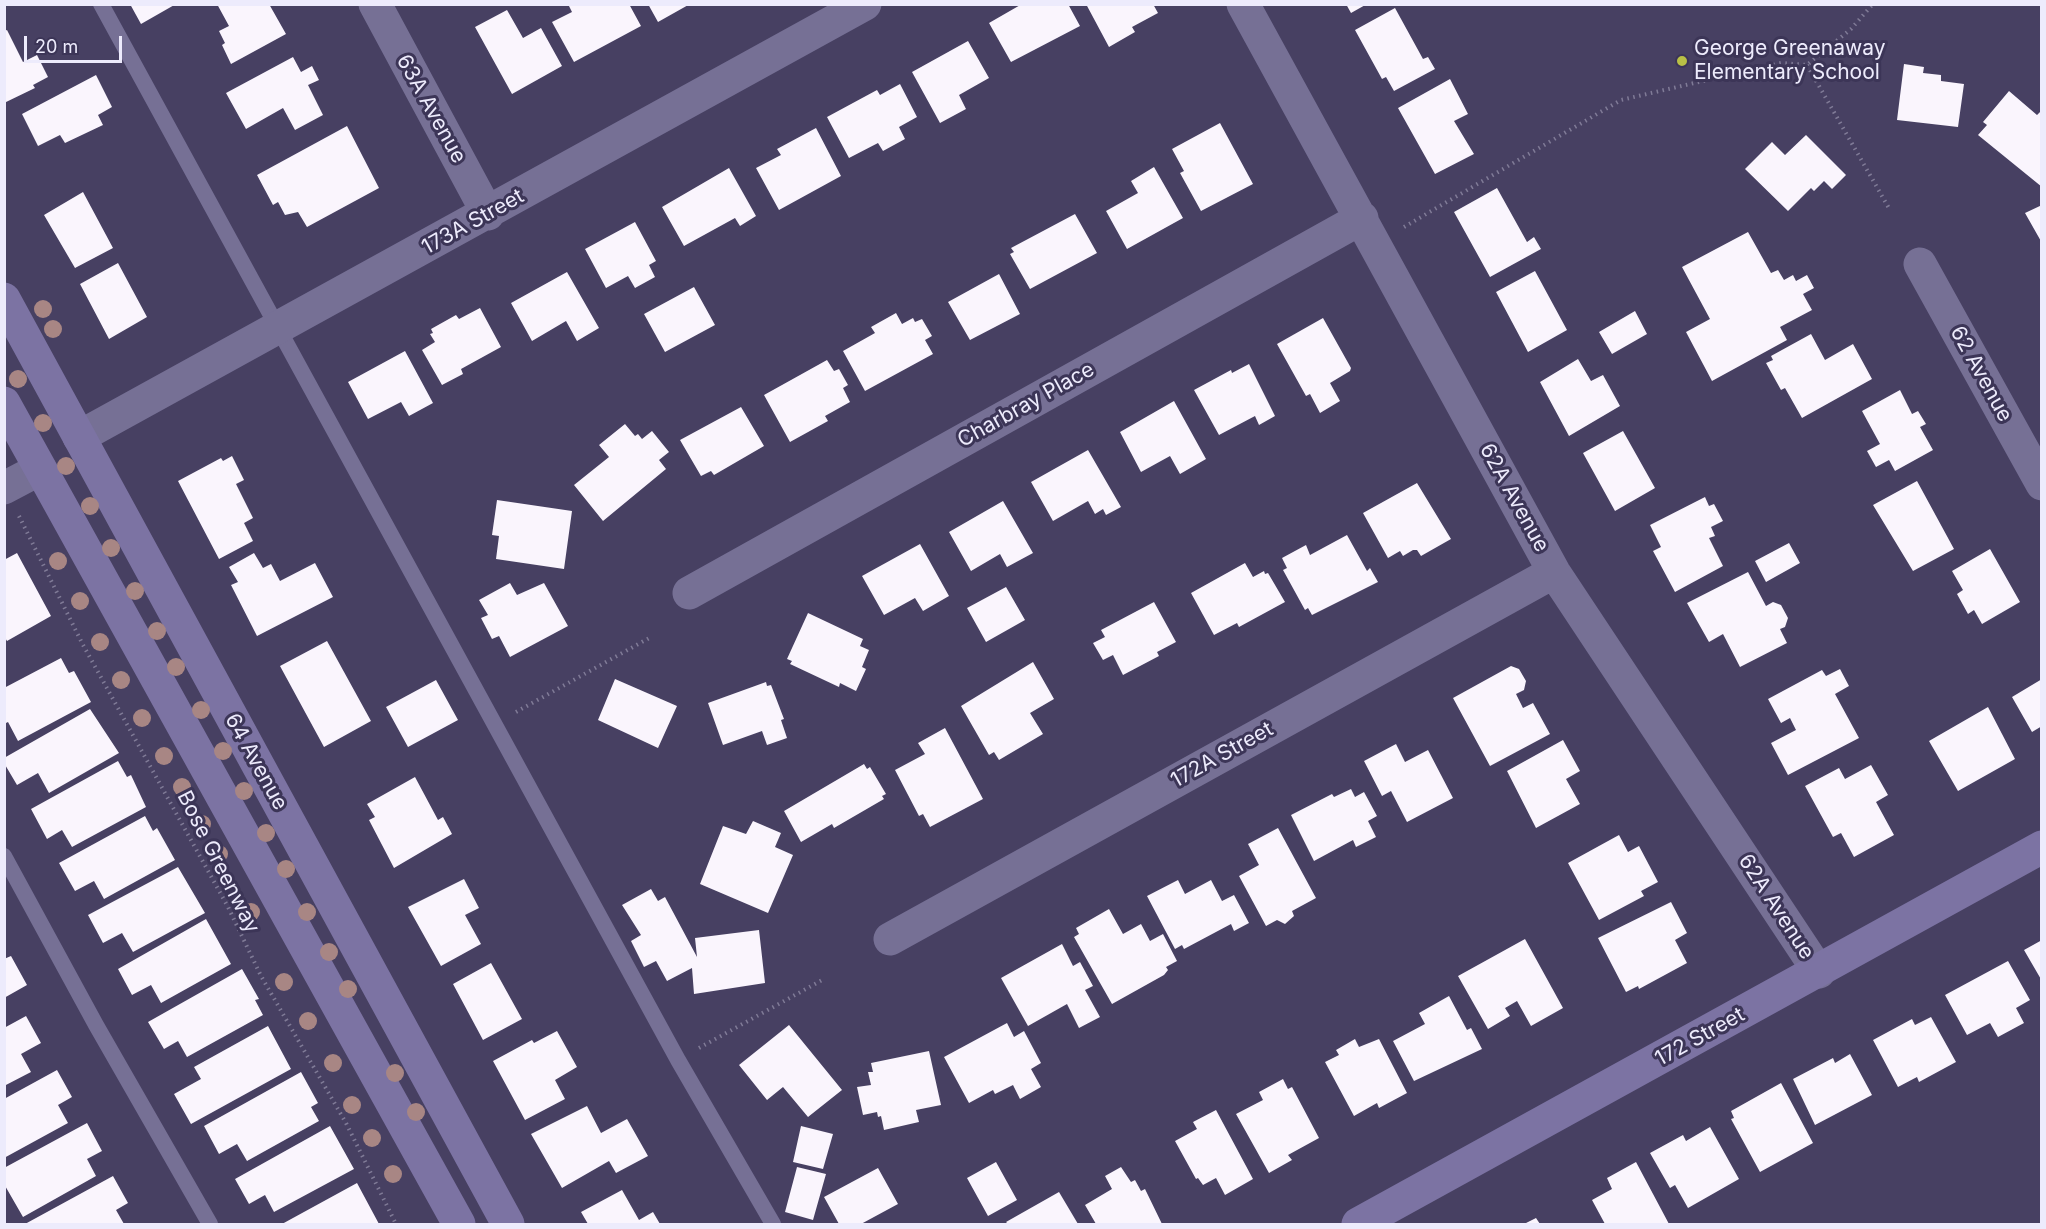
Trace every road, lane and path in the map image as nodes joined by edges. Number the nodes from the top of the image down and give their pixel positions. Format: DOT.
graph roads {
  1 [pos="101,4"];
  2 [pos="375,4"];
  3 [pos="865,4"];
  4 [pos="1243,4"];
  5 [pos="1873,4"];
  6 [pos="1807,65"];
  7 [pos="1890,210"];
  8 [pos="488,214"];
  9 [pos="1362,218"];
  10 [pos="1401,229"];
  11 [pos="1920,264"];
  12 [pos="4,299"];
  13 [pos="278,329"];
  14 [pos="4,404"];
  15 [pos="79,437"];
  16 [pos="40,469"];
  17 [pos="2042,484"];
  18 [pos="11,500"];
  19 [pos="1554,572"];
  20 [pos="689,593"];
  21 [pos="651,637"];
  22 [pos="510,715"];
  23 [pos="2042,847"];
  24 [pos="4,856"];
  25 [pos="890,939"];
  26 [pos="1819,972"];
  27 [pos="824,980"];
  28 [pos="691,1053"];
  29 [pos="1365,1223"];
  30 [pos="210,1224"];
  31 [pos="396,1224"];
  32 [pos="459,1224"];
  33 [pos="508,1224"];
  34 [pos="773,1224"];
  1 -- 13 [label="lane"];
  2 -- 8 [label="street, 63A Avenue"];
  3 -- 8 [label="street, 173A Street"];
  4 -- 9 [label="street, 62A Avenue"];
  5 -- 6 [label="path"];
  6 -- 7 [label="path"];
  6 -- 10 [label="path"];
  8 -- 13 [label="street, 173A Street"];
  9 -- 19 [label="street, 62A Avenue"];
  9 -- 20 [label="street, Charbray Place"];
  11 -- 17 [label="street, 62 Avenue"];
  12 -- 15 [label="main road, 64 Avenue"];
  13 -- 15 [label="street, 173A Street"];
  13 -- 34 [label="lane"];
  14 -- 16 [label="main road"];
  15 -- 33 [label="main road, 64 Avenue"];
  16 -- 18 [label="street"];
  16 -- 32 [label="main road"];
  18 -- 31 [label="path, Bose Greenway"];
  19 -- 25 [label="street, 172A Street"];
  19 -- 26 [label="street, 62A Avenue"];
  21 -- 22 [label="path"];
  23 -- 26 [label="main road, 172 Street"];
  24 -- 30 [label="lane"];
  26 -- 29 [label="main road, 172 Street"];
  27 -- 28 [label="path"];
}
